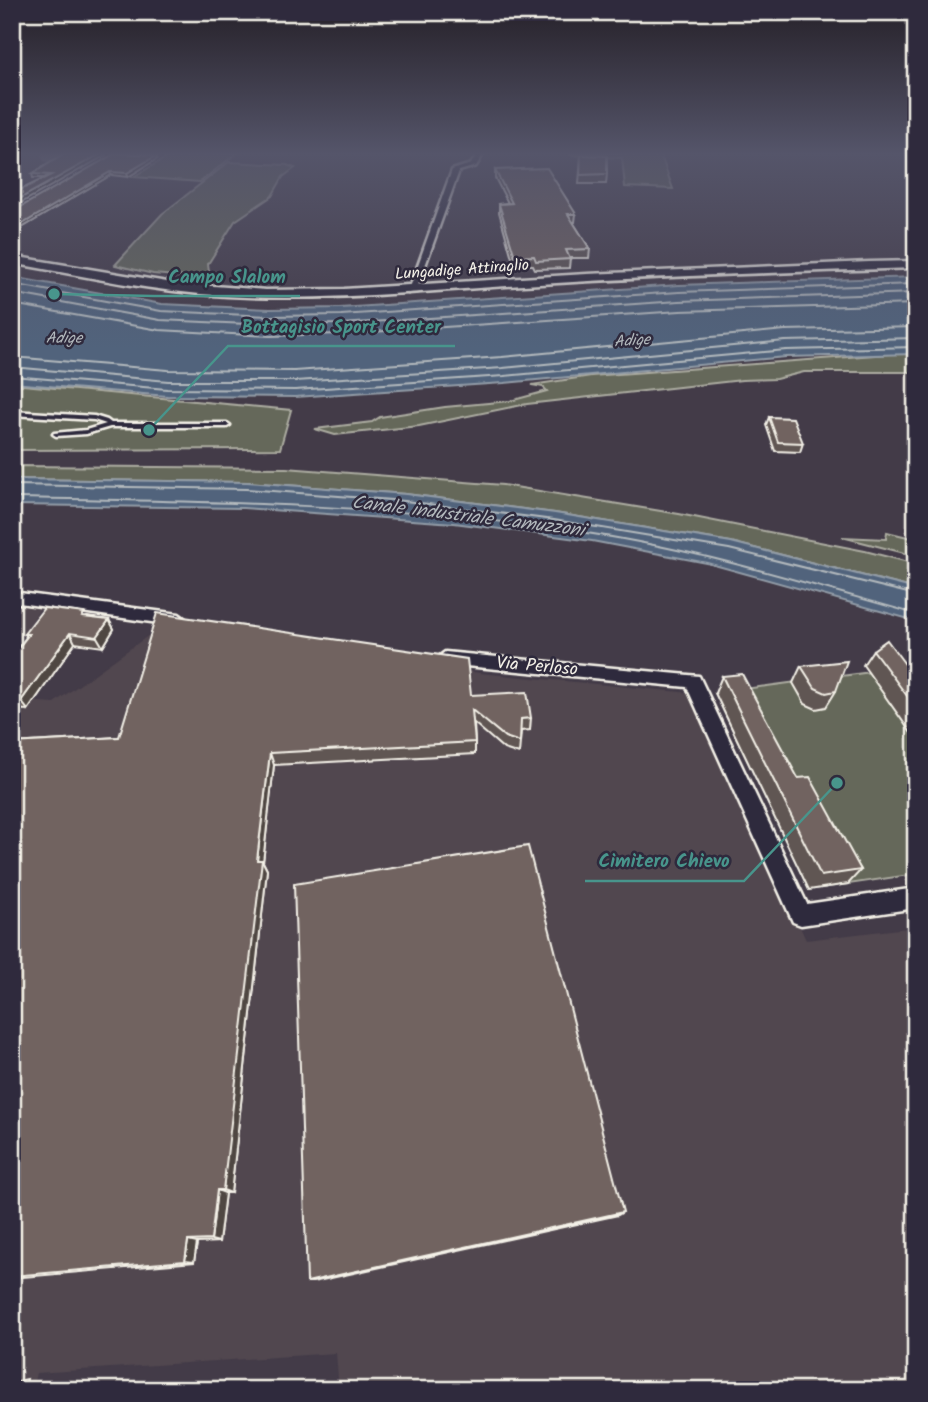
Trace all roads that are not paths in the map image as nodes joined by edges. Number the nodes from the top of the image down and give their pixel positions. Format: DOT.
graph roads {
  1 [pos="438,218"];
  2 [pos="12,259"];
  3 [pos="916,264"];
  4 [pos="411,291"];
  5 [pos="12,413"];
  6 [pos="110,425"];
  7 [pos="227,425"];
  8 [pos="56,433"];
  9 [pos="12,597"];
  10 [pos="203,623"];
  11 [pos="424,654"];
  12 [pos="916,898"];
  1 -- 4 [label="street"];
  2 -- 4 [label="street, Lungadige Attiraglio"];
  3 -- 4 [label="street, Lungadige Attiraglio"];
  5 -- 6 [label="lane"];
  6 -- 7 [label="lane"];
  6 -- 8 [label="lane"];
  9 -- 10 [label="street"];
  11 -- 12 [label="street, Via Perloso"];
}
